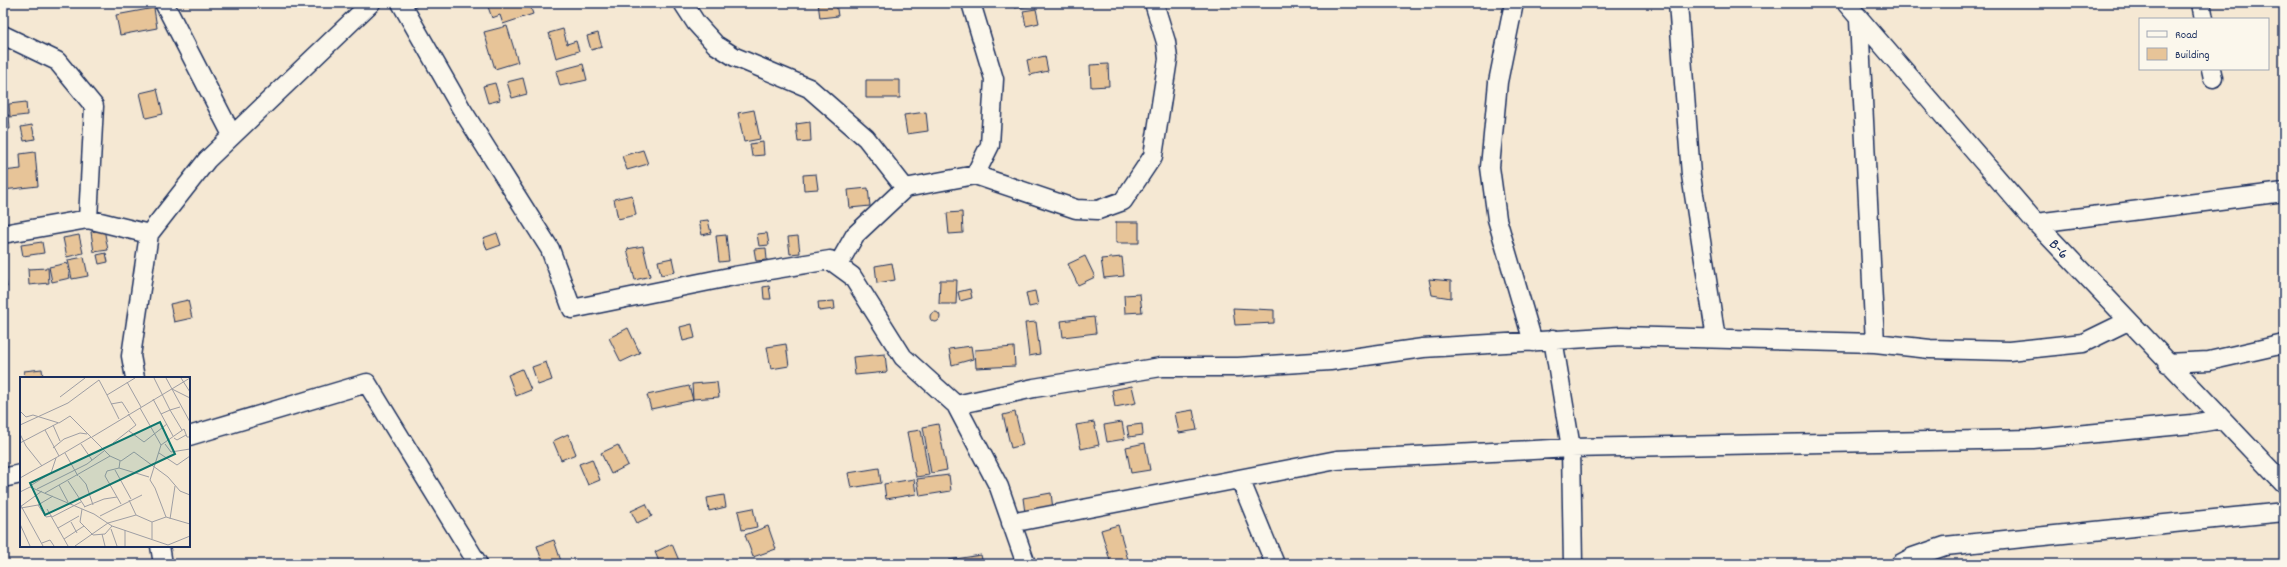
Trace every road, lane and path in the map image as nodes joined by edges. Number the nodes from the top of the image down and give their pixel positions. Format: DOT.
graph roads {
  1 [pos="164,3"];
  2 [pos="372,3"];
  3 [pos="402,3"];
  4 [pos="684,3"];
  5 [pos="971,3"];
  6 [pos="1154,3"];
  7 [pos="1514,3"];
  8 [pos="1678,3"];
  9 [pos="1846,3"];
  10 [pos="2201,3"];
  11 [pos="2204,18"];
  12 [pos="1859,20"];
  13 [pos="3,35"];
  14 [pos="232,135"];
  15 [pos="975,175"];
  16 [pos="905,188"];
  17 [pos="2284,192"];
  18 [pos="88,219"];
  19 [pos="2036,223"];
  20 [pos="3,234"];
  21 [pos="149,234"];
  22 [pos="838,265"];
  23 [pos="2128,321"];
  24 [pos="1553,339"];
  25 [pos="1716,339"];
  26 [pos="1533,342"];
  27 [pos="1875,343"];
  28 [pos="2284,344"];
  29 [pos="2167,362"];
  30 [pos="135,377"];
  31 [pos="956,405"];
  32 [pos="2222,419"];
  33 [pos="190,436"];
  34 [pos="1571,448"];
  35 [pos="20,474"];
  36 [pos="3,478"];
  37 [pos="1240,479"];
  38 [pos="2284,484"];
  39 [pos="2284,512"];
  40 [pos="1011,523"];
  41 [pos="160,547"];
  42 [pos="163,564"];
  43 [pos="478,564"];
  44 [pos="1026,564"];
  45 [pos="1275,564"];
  46 [pos="1573,564"];
  47 [pos="1900,564"];
  1 -- 14 [label="street"];
  2 -- 14 [label="street"];
  3 -- 22 [label="street"];
  4 -- 16 [label="street"];
  5 -- 15 [label="street"];
  6 -- 15 [label="street"];
  7 -- 26 [label="street"];
  8 -- 25 [label="street"];
  9 -- 12 [label="street, B-6"];
  10 -- 11 [label="street"];
  12 -- 19 [label="street, B-6"];
  12 -- 27 [label="street"];
  13 -- 18 [label="street"];
  14 -- 21 [label="street"];
  15 -- 16 [label="street"];
  16 -- 22 [label="street"];
  17 -- 19 [label="street"];
  18 -- 20 [label="street"];
  18 -- 21 [label="street"];
  19 -- 23 [label="street, B-6"];
  21 -- 30 [label="street"];
  22 -- 31 [label="street"];
  23 -- 27 [label="street"];
  23 -- 29 [label="street, B-6"];
  24 -- 25 [label="street"];
  24 -- 26 [label="street"];
  24 -- 34 [label="street"];
  25 -- 27 [label="street"];
  26 -- 31 [label="street"];
  28 -- 29 [label="street"];
  29 -- 32 [label="street, B-6"];
  31 -- 40 [label="street"];
  32 -- 34 [label="street"];
  32 -- 38 [label="street, B-6"];
  33 -- 43 [label="street"];
  34 -- 37 [label="street"];
  34 -- 46 [label="street"];
  35 -- 36 [label="street"];
  37 -- 40 [label="street"];
  37 -- 45 [label="street"];
  39 -- 47 [label="street"];
  40 -- 44 [label="street"];
  41 -- 42 [label="street"];
}
